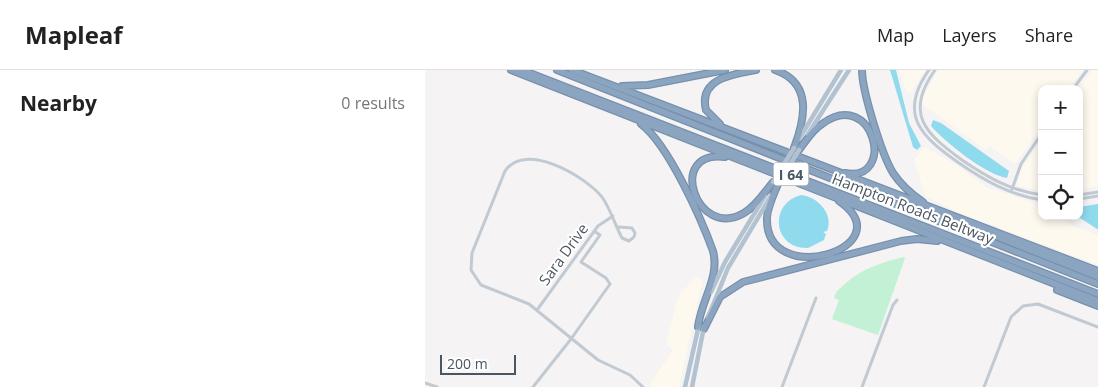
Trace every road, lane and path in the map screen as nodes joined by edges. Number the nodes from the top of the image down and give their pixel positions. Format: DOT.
graph roads {
  1 [pos="511,70"];
  2 [pos="522,70"];
  3 [pos="532,70"];
  4 [pos="557,70"];
  5 [pos="572,70"];
  6 [pos="725,70"];
  7 [pos="756,70"];
  8 [pos="775,70"];
  9 [pos="841,70"];
  10 [pos="849,70"];
  11 [pos="862,70"];
  12 [pos="929,70"];
  13 [pos="935,70"];
  14 [pos="1087,70"];
  15 [pos="601,81"];
  16 [pos="588,82"];
  17 [pos="1076,85"];
  18 [pos="624,115"];
  19 [pos="744,136"];
  20 [pos="1038,139"];
  21 [pos="796,149"];
  22 [pos="737,159"];
  23 [pos="815,164"];
  24 [pos="776,183"];
  25 [pos="1011,191"];
  26 [pos="1098,192"];
  27 [pos="829,194"];
  28 [pos="1038,194"];
  29 [pos="1083,194"];
  30 [pos="1098,196"];
  31 [pos="1038,199"];
  32 [pos="1083,199"];
  33 [pos="909,209"];
  34 [pos="945,213"];
  35 [pos="613,216"];
  36 [pos="619,227"];
  37 [pos="594,231"];
  38 [pos="962,249"];
  39 [pos="1007,267"];
  40 [pos="1098,271"];
  41 [pos="1098,277"];
  42 [pos="1059,279"];
  43 [pos="1098,285"];
  44 [pos="1098,292"];
  45 [pos="816,298"];
  46 [pos="897,300"];
  47 [pos="1098,300"];
  48 [pos="1098,306"];
  49 [pos="537,310"];
  50 [pos="1098,327"];
  51 [pos="701,328"];
  52 [pos="571,338"];
  53 [pos="425,383"];
  54 [pos="437,387"];
  55 [pos="533,387"];
  56 [pos="643,387"];
  57 [pos="685,387"];
  58 [pos="692,387"];
  59 [pos="782,387"];
  60 [pos="862,387"];
  61 [pos="985,387"];
  1 -- 18 [label="highway"];
  2 -- 42 [label="highway, Hampton Roads Beltway / I 64"];
  3 -- 44 [label="highway"];
  4 -- 16 [label="highway, Hampton Roads Beltway / I 64"];
  5 -- 15 [label="highway"];
  6 -- 15 [label="highway"];
  7 -- 19 [label="highway"];
  8 -- 21 [label="highway"];
  9 -- 21 [label="main road"];
  10 -- 21 [label="main road"];
  11 -- 34 [label="highway"];
  12 -- 25 [label="street"];
  13 -- 25 [label="street"];
  14 -- 17 [label="street"];
  15 -- 19 [label="highway"];
  16 -- 33 [label="highway, Hampton Roads Beltway / I 64"];
  16 -- 43 [label="highway"];
  18 -- 22 [label="highway"];
  18 -- 51 [label="highway"];
  19 -- 23 [label="highway"];
  20 -- 25 [label="street"];
  21 -- 23 [label="highway"];
  21 -- 24 [label="main road, bridge"];
  22 -- 24 [label="highway"];
  22 -- 27 [label="highway"];
  23 -- 34 [label="highway"];
  24 -- 27 [label="highway"];
  24 -- 51 [label="main road"];
  25 -- 28 [label="street"];
  25 -- 31 [label="street"];
  26 -- 29 [label="street"];
  27 -- 38 [label="highway"];
  30 -- 32 [label="street"];
  33 -- 41 [label="highway"];
  33 -- 43 [label="highway, Hampton Roads Beltway / I 64"];
  34 -- 40 [label="highway"];
  35 -- 36 [label="street"];
  35 -- 37 [label="street, Sara Drive"];
  35 -- 49 [label="street"];
  36 -- 36 [label="street"];
  37 -- 49 [label="street, Sara Drive"];
  37 -- 52 [label="street"];
  38 -- 39 [label="highway"];
  38 -- 51 [label="highway"];
  39 -- 47 [label="highway"];
  39 -- 48 [label="highway"];
  42 -- 44 [label="highway, Hampton Roads Beltway / I 64"];
  42 -- 47 [label="highway"];
  45 -- 59 [label="street"];
  46 -- 60 [label="street"];
  49 -- 52 [label="street"];
  50 -- 61 [label="street"];
  51 -- 57 [label="main road"];
  51 -- 58 [label="main road"];
  52 -- 55 [label="street"];
  52 -- 56 [label="street"];
  53 -- 54 [label="street"];
}
